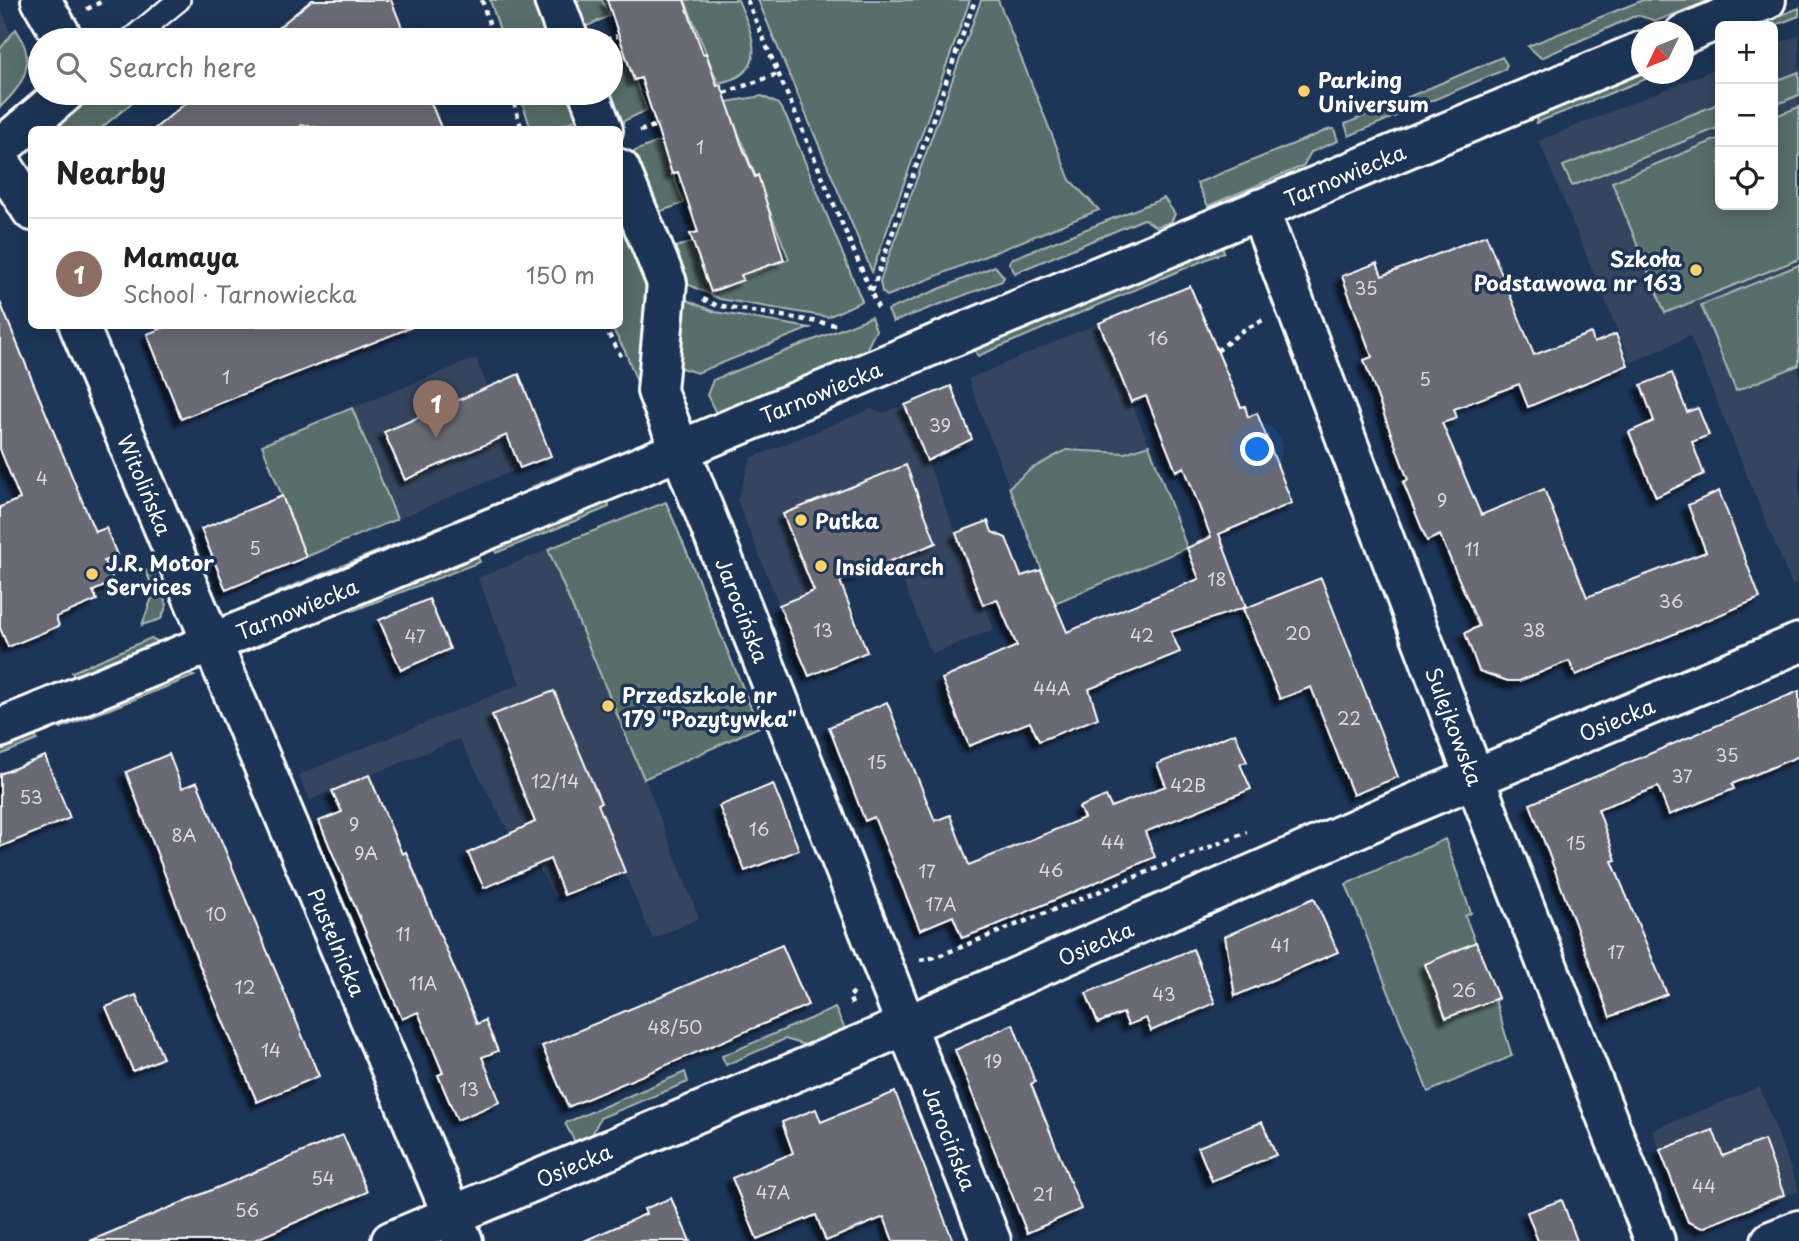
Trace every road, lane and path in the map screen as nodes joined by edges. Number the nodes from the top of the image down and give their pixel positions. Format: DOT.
graph roads {
  1 [pos="41,0"];
  2 [pos="179,0"];
  3 [pos="482,0"];
  4 [pos="554,0"];
  5 [pos="747,0"];
  6 [pos="975,0"];
  7 [pos="1766,0"];
  8 [pos="57,28"];
  9 [pos="145,28"];
  10 [pos="490,28"];
  11 [pos="564,28"];
  12 [pos="1694,30"];
  13 [pos="1631,56"];
  14 [pos="778,74"];
  15 [pos="724,93"];
  16 [pos="51,105"];
  17 [pos="515,105"];
  18 [pos="594,105"];
  19 [pos="521,126"];
  20 [pos="601,126"];
  21 [pos="0,148"];
  22 [pos="0,161"];
  23 [pos="623,176"];
  24 [pos="28,205"];
  25 [pos="1259,209"];
  26 [pos="667,283"];
  27 [pos="871,292"];
  28 [pos="878,308"];
  29 [pos="1270,317"];
  30 [pos="836,326"];
  31 [pos="80,329"];
  32 [pos="1217,351"];
  33 [pos="682,450"];
  34 [pos="1799,643"];
  35 [pos="210,644"];
  36 [pos="0,728"];
  37 [pos="1476,778"];
  38 [pos="907,1025"];
  39 [pos="457,1228"];
  40 [pos="1799,1230"];
  41 [pos="391,1241"];
  42 [pos="991,1241"];
  43 [pos="1656,1241"];
  44 [pos="1771,1241"];
  1 -- 8 [label="street"];
  2 -- 9 [label="lane"];
  3 -- 10 [label="path"];
  4 -- 11 [label="street"];
  5 -- 14 [label="path"];
  6 -- 27 [label="path"];
  7 -- 12 [label="street"];
  13 -- 25 [label="street, Tarnowiecka"];
  14 -- 15 [label="path"];
  14 -- 27 [label="path"];
  16 -- 21 [label="street"];
  17 -- 19 [label="path"];
  18 -- 20 [label="street"];
  22 -- 24 [label="street"];
  23 -- 26 [label="street, Jarocińska"];
  25 -- 33 [label="street, Tarnowiecka"];
  25 -- 37 [label="street, Sulejkowska"];
  26 -- 30 [label="path"];
  26 -- 33 [label="street, Jarocińska"];
  27 -- 28 [label="path"];
  29 -- 32 [label="path"];
  31 -- 35 [label="street, Witolińska"];
  33 -- 35 [label="street, Tarnowiecka"];
  33 -- 38 [label="street, Jarocińska"];
  34 -- 37 [label="street, Osiecka"];
  35 -- 36 [label="street, Tarnowiecka"];
  35 -- 39 [label="street, Pustelnicka"];
  37 -- 38 [label="street, Osiecka"];
  37 -- 43 [label="street, Sulejkowska"];
  38 -- 39 [label="street, Osiecka"];
  38 -- 42 [label="street, Jarocińska"];
  39 -- 41 [label="street, Osiecka"];
  40 -- 44 [label="street"];
}
